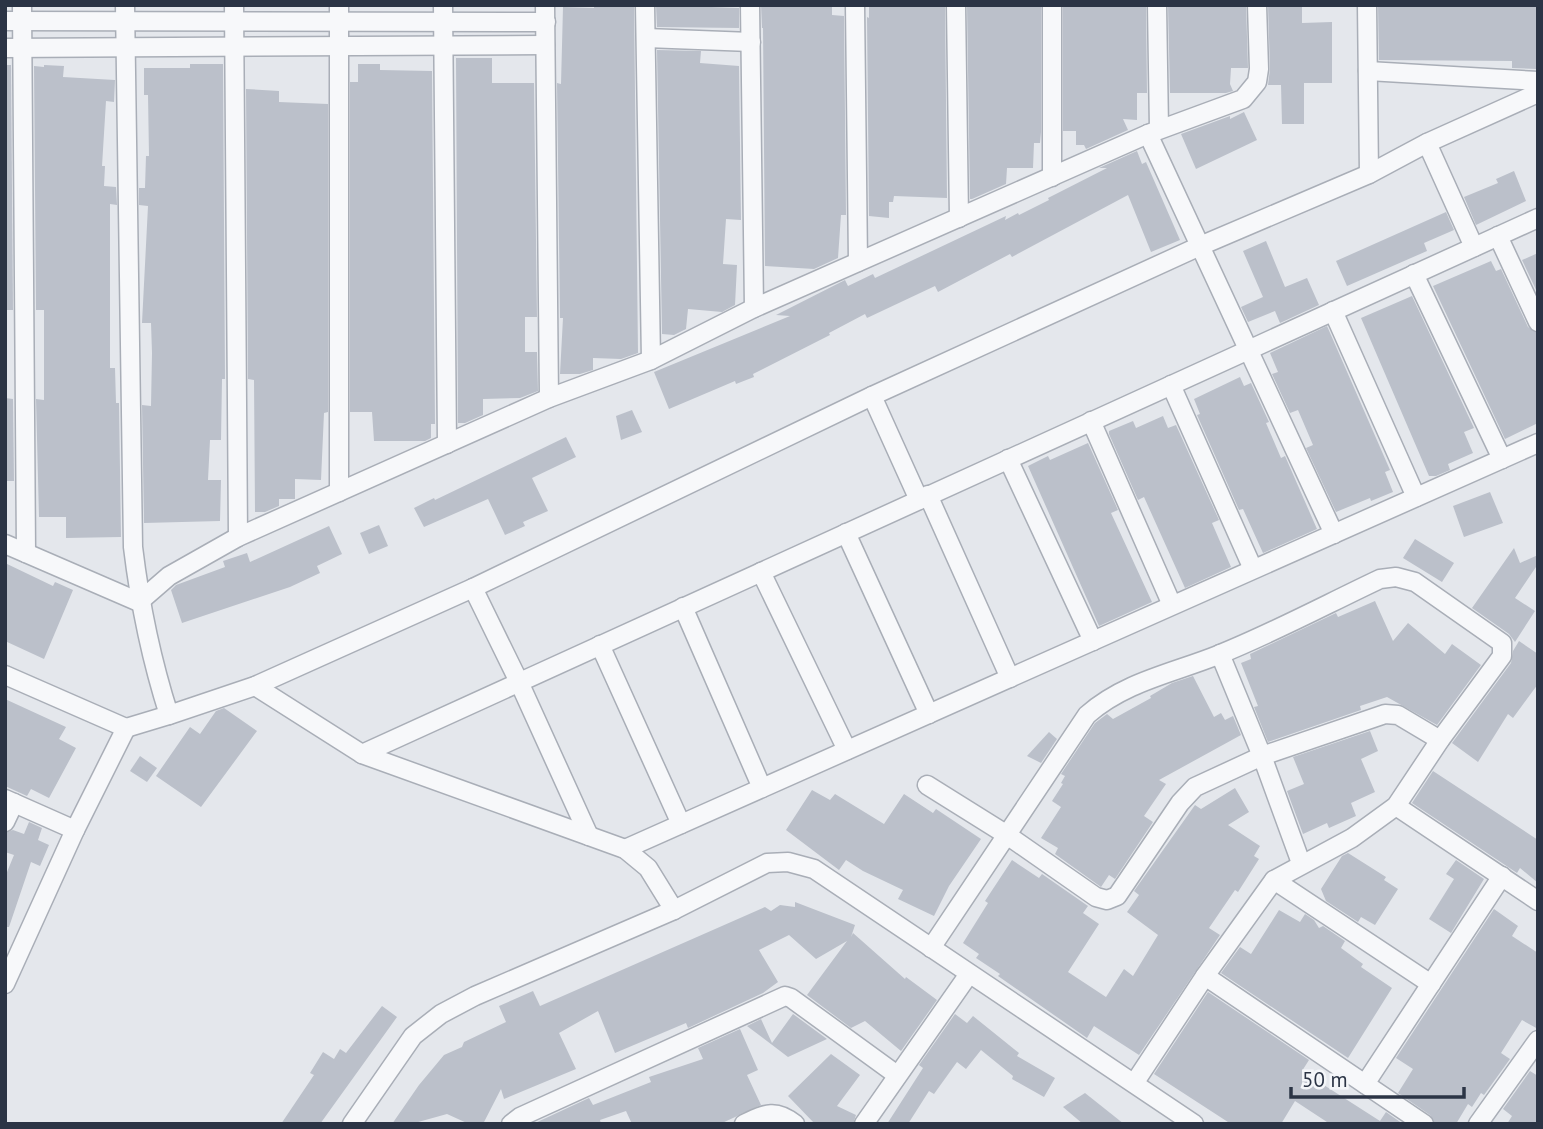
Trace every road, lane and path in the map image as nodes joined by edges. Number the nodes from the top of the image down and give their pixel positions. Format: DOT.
graph roads {
  1 [pos="645,5"];
  2 [pos="750,5"];
  3 [pos="855,5"];
  4 [pos="956,5"];
  5 [pos="1052,5"];
  6 [pos="1157,5"];
  7 [pos="1257,5"];
  8 [pos="1367,5"];
  9 [pos="125,13"];
  10 [pos="234,13"];
  11 [pos="443,13"];
  12 [pos="339,14"];
  13 [pos="545,14"];
  14 [pos="17,16"];
  15 [pos="646,38"];
  16 [pos="751,42"];
  17 [pos="545,44"];
  18 [pos="443,45"];
  19 [pos="234,46"];
  20 [pos="339,46"];
  21 [pos="125,47"];
  22 [pos="14,48"];
  23 [pos="1368,71"];
  24 [pos="1538,81"];
  25 [pos="1538,93"];
  26 [pos="1154,132"];
  27 [pos="1427,143"];
  28 [pos="1369,174"];
  29 [pos="1052,177"];
  30 [pos="959,218"];
  31 [pos="1538,218"];
  32 [pos="1497,236"];
  33 [pos="1200,246"];
  34 [pos="1474,247"];
  35 [pos="858,262"];
  36 [pos="1414,274"];
  37 [pos="754,309"];
  38 [pos="1333,311"];
  39 [pos="1538,322"];
  40 [pos="1249,349"];
  41 [pos="651,360"];
  42 [pos="1171,385"];
  43 [pos="872,396"];
  44 [pos="550,398"];
  45 [pos="1091,421"];
  46 [pos="1538,443"];
  47 [pos="447,444"];
  48 [pos="1008,459"];
  49 [pos="1502,459"];
  50 [pos="339,492"];
  51 [pos="924,497"];
  52 [pos="1416,497"];
  53 [pos="846,533"];
  54 [pos="1334,534"];
  55 [pos="238,537"];
  56 [pos="5,544"];
  57 [pos="26,553"];
  58 [pos="1254,569"];
  59 [pos="761,572"];
  60 [pos="472,588"];
  61 [pos="139,602"];
  62 [pos="1172,605"];
  63 [pos="683,607"];
  64 [pos="1093,640"];
  65 [pos="600,645"];
  66 [pos="1220,654"];
  67 [pos="5,675"];
  68 [pos="1010,678"];
  69 [pos="519,682"];
  70 [pos="255,686"];
  71 [pos="929,714"];
  72 [pos="169,715"];
  73 [pos="126,728"];
  74 [pos="1440,740"];
  75 [pos="847,750"];
  76 [pos="362,754"];
  77 [pos="1262,756"];
  78 [pos="927,785"];
  79 [pos="762,788"];
  80 [pos="10,801"];
  81 [pos="1396,806"];
  82 [pos="5,822"];
  83 [pos="681,824"];
  84 [pos="75,830"];
  85 [pos="1007,835"];
  86 [pos="589,836"];
  87 [pos="625,849"];
  88 [pos="1301,863"];
  89 [pos="1502,876"];
  90 [pos="1273,880"];
  91 [pos="1538,901"];
  92 [pos="674,910"];
  93 [pos="931,948"];
  94 [pos="969,974"];
  95 [pos="1205,976"];
  96 [pos="5,984"];
  97 [pos="1431,984"];
  98 [pos="1538,1040"];
  99 [pos="897,1075"];
  100 [pos="1135,1082"];
  101 [pos="1365,1084"];
  102 [pos="352,1124"];
  103 [pos="510,1124"];
  104 [pos="744,1124"];
  105 [pos="795,1124"];
  106 [pos="864,1124"];
  107 [pos="1194,1124"];
  108 [pos="1424,1124"];
  109 [pos="1478,1124"];
  1 -- 15 [label="street"];
  2 -- 16 [label="street"];
  3 -- 35 [label="street"];
  4 -- 30 [label="street"];
  5 -- 29 [label="street"];
  6 -- 26 [label="street"];
  7 -- 26 [label="street"];
  8 -- 23 [label="street"];
  9 -- 10 [label="street"];
  9 -- 14 [label="street"];
  9 -- 21 [label="street"];
  10 -- 12 [label="street"];
  10 -- 19 [label="street"];
  11 -- 12 [label="street"];
  11 -- 13 [label="street"];
  11 -- 18 [label="street"];
  12 -- 20 [label="street"];
  13 -- 17 [label="street"];
  14 -- 22 [label="street"];
  15 -- 16 [label="street"];
  15 -- 41 [label="street"];
  16 -- 37 [label="street"];
  17 -- 18 [label="street"];
  17 -- 44 [label="street"];
  18 -- 20 [label="street"];
  18 -- 47 [label="street"];
  19 -- 20 [label="street"];
  19 -- 21 [label="street"];
  19 -- 55 [label="street"];
  20 -- 50 [label="street"];
  21 -- 22 [label="street"];
  21 -- 61 [label="street"];
  22 -- 57 [label="street"];
  23 -- 24 [label="street"];
  23 -- 28 [label="street"];
  25 -- 27 [label="street"];
  26 -- 29 [label="street"];
  26 -- 33 [label="street"];
  27 -- 28 [label="street"];
  27 -- 34 [label="street"];
  28 -- 33 [label="street"];
  29 -- 30 [label="street"];
  30 -- 35 [label="street"];
  31 -- 32 [label="street"];
  32 -- 34 [label="street"];
  32 -- 39 [label="street"];
  33 -- 40 [label="street"];
  33 -- 43 [label="street"];
  34 -- 36 [label="street"];
  35 -- 37 [label="street"];
  36 -- 38 [label="street"];
  36 -- 49 [label="street"];
  37 -- 41 [label="street"];
  38 -- 40 [label="street"];
  38 -- 52 [label="street"];
  40 -- 42 [label="street"];
  40 -- 54 [label="street"];
  41 -- 44 [label="street"];
  42 -- 45 [label="street"];
  42 -- 58 [label="street"];
  43 -- 51 [label="street"];
  43 -- 60 [label="street"];
  44 -- 47 [label="street"];
  45 -- 48 [label="street"];
  45 -- 62 [label="street"];
  46 -- 49 [label="street"];
  47 -- 50 [label="street"];
  48 -- 51 [label="street"];
  48 -- 64 [label="street"];
  49 -- 52 [label="street"];
  50 -- 55 [label="street"];
  51 -- 53 [label="street"];
  51 -- 68 [label="street"];
  52 -- 54 [label="street"];
  53 -- 59 [label="street"];
  53 -- 71 [label="street"];
  54 -- 58 [label="street"];
  55 -- 61 [label="street"];
  56 -- 57 [label="street"];
  57 -- 61 [label="street"];
  58 -- 62 [label="street"];
  59 -- 63 [label="street"];
  59 -- 75 [label="street"];
  60 -- 69 [label="street"];
  60 -- 70 [label="street"];
  61 -- 72 [label="street"];
  62 -- 64 [label="street"];
  63 -- 65 [label="street"];
  63 -- 79 [label="street"];
  64 -- 68 [label="street"];
  65 -- 69 [label="street"];
  65 -- 83 [label="street"];
  66 -- 74 [label="street"];
  66 -- 77 [label="street"];
  66 -- 85 [label="street"];
  67 -- 73 [label="street"];
  68 -- 71 [label="street"];
  69 -- 76 [label="street"];
  69 -- 86 [label="street"];
  70 -- 72 [label="street"];
  70 -- 76 [label="street"];
  71 -- 75 [label="street"];
  72 -- 73 [label="street"];
  73 -- 84 [label="street"];
  74 -- 77 [label="street"];
  74 -- 81 [label="street"];
  75 -- 79 [label="street"];
  76 -- 86 [label="street"];
  77 -- 85 [label="street"];
  77 -- 88 [label="street"];
  78 -- 85 [label="street"];
  79 -- 83 [label="street"];
  80 -- 82 [label="street"];
  80 -- 84 [label="street"];
  81 -- 88 [label="street"];
  81 -- 89 [label="street"];
  83 -- 87 [label="street"];
  84 -- 96 [label="street"];
  85 -- 93 [label="street"];
  86 -- 87 [label="street"];
  87 -- 92 [label="street"];
  88 -- 90 [label="street"];
  89 -- 91 [label="street"];
  89 -- 97 [label="street"];
  90 -- 95 [label="street"];
  90 -- 97 [label="street"];
  92 -- 93 [label="street"];
  92 -- 102 [label="street"];
  93 -- 94 [label="street"];
  94 -- 99 [label="street"];
  94 -- 100 [label="street"];
  95 -- 100 [label="street"];
  95 -- 101 [label="street"];
  97 -- 101 [label="street"];
  98 -- 109 [label="street"];
  99 -- 103 [label="street"];
  99 -- 106 [label="street"];
  100 -- 107 [label="street"];
  101 -- 108 [label="street"];
  104 -- 105 [label="street"];
}
